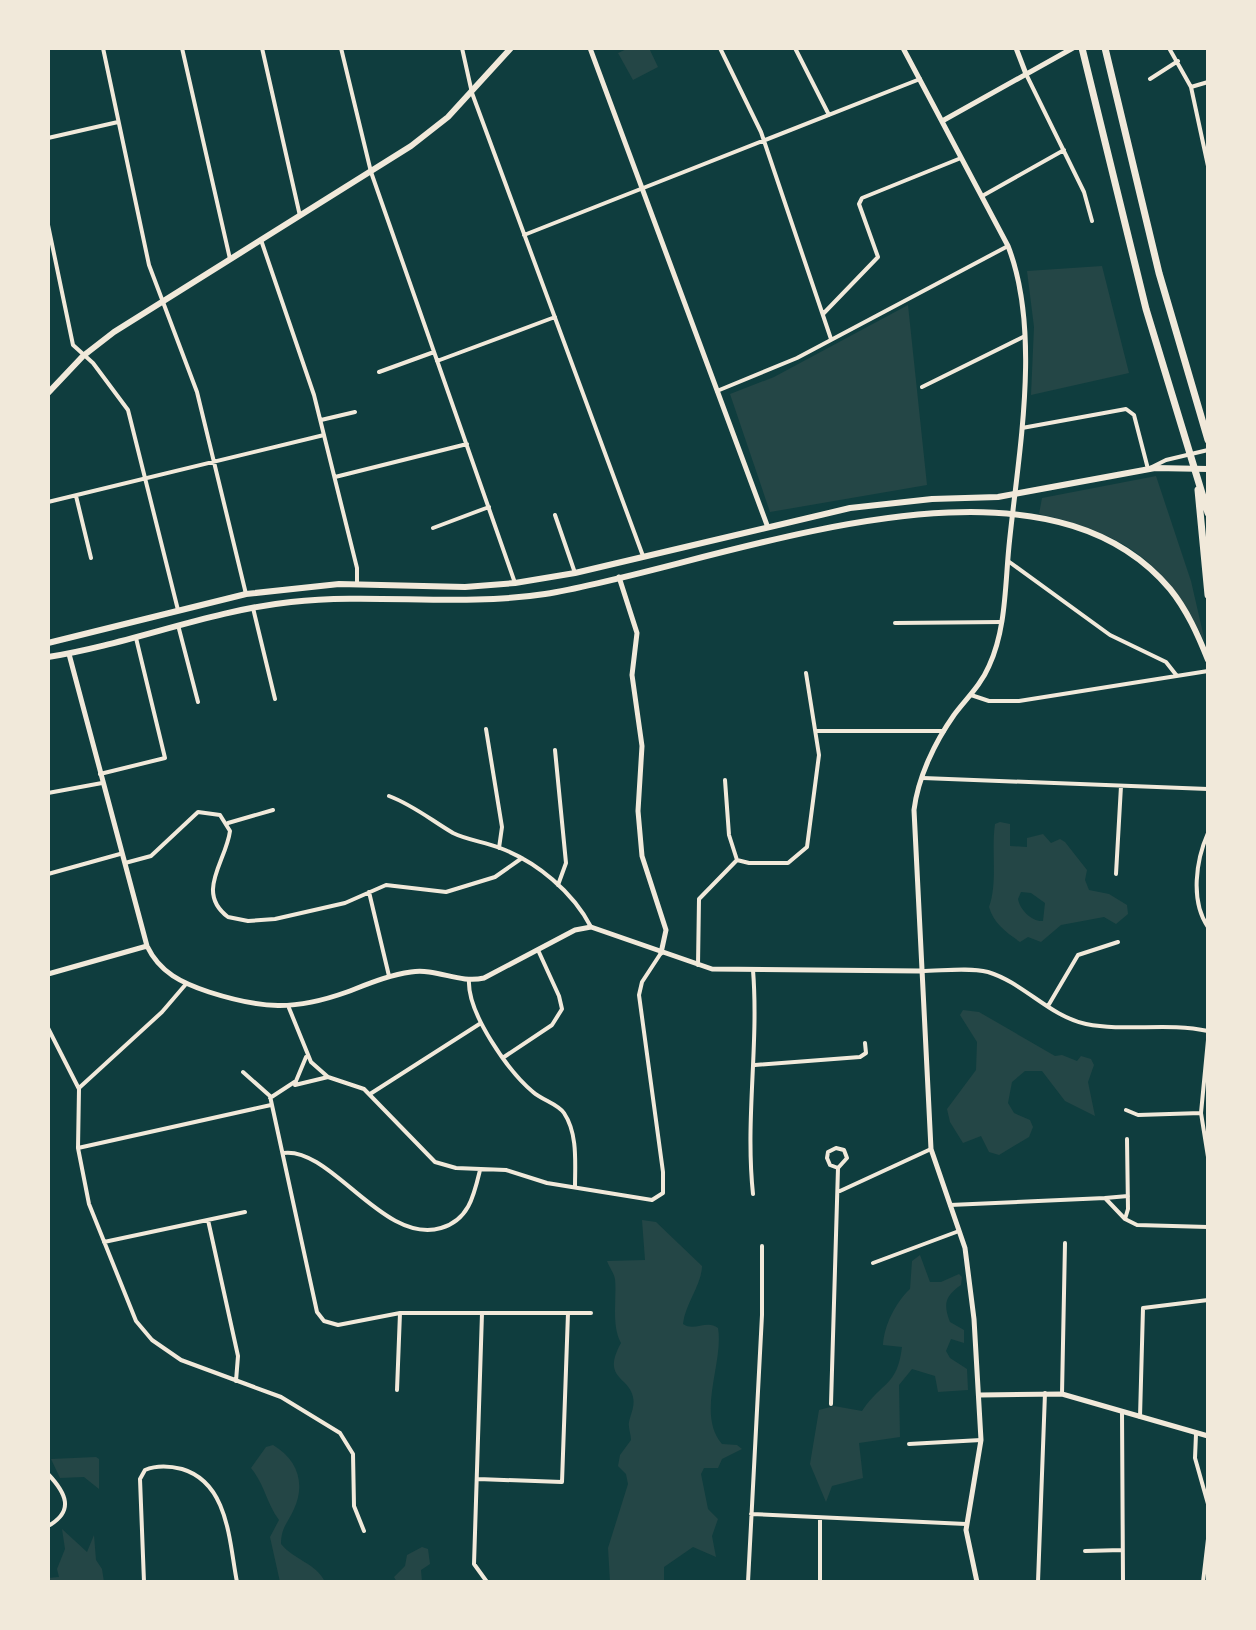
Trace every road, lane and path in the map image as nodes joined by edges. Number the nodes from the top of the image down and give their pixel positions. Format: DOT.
graph roads {
  1 [pos="103,48"];
  2 [pos="182,48"];
  3 [pos="262,48"];
  4 [pos="341,48"];
  5 [pos="462,48"];
  6 [pos="511,48"];
  7 [pos="590,48"];
  8 [pos="720,48"];
  9 [pos="795,48"];
  10 [pos="903,48"];
  11 [pos="1016,48"];
  12 [pos="1073,48"];
  13 [pos="1082,48"];
  14 [pos="1169,48"];
  15 [pos="1106,52"];
  16 [pos="1178,61"];
  17 [pos="1026,74"];
  18 [pos="920,79"];
  19 [pos="1150,79"];
  20 [pos="1208,82"];
  21 [pos="1191,87"];
  22 [pos="472,93"];
  23 [pos="829,115"];
  24 [pos="944,120"];
  25 [pos="118,122"];
  26 [pos="48,138"];
  27 [pos="763,141"];
  28 [pos="1064,150"];
  29 [pos="963,157"];
  30 [pos="1208,166"];
  31 [pos="371,172"];
  32 [pos="644,188"];
  33 [pos="984,195"];
  34 [pos="300,216"];
  35 [pos="1092,221"];
  36 [pos="48,225"];
  37 [pos="524,235"];
  38 [pos="261,240"];
  39 [pos="1008,246"];
  40 [pos="230,259"];
  41 [pos="161,302"];
  42 [pos="823,314"];
  43 [pos="555,317"];
  44 [pos="1025,336"];
  45 [pos="831,339"];
  46 [pos="434,352"];
  47 [pos="83,356"];
  48 [pos="437,361"];
  49 [pos="379,372"];
  50 [pos="922,387"];
  51 [pos="717,391"];
  52 [pos="48,393"];
  53 [pos="355,412"];
  54 [pos="321,420"];
  55 [pos="1020,428"];
  56 [pos="324,435"];
  57 [pos="1208,440"];
  58 [pos="467,444"];
  59 [pos="1208,450"];
  60 [pos="215,462"];
  61 [pos="1148,469"];
  62 [pos="1208,469"];
  63 [pos="335,477"];
  64 [pos="145,478"];
  65 [pos="1198,480"];
  66 [pos="1017,494"];
  67 [pos="76,496"];
  68 [pos="48,502"];
  69 [pos="489,507"];
  70 [pos="1208,513"];
  71 [pos="555,515"];
  72 [pos="1014,515"];
  73 [pos="767,525"];
  74 [pos="433,528"];
  75 [pos="643,556"];
  76 [pos="91,558"];
  77 [pos="1008,561"];
  78 [pos="575,573"];
  79 [pos="619,577"];
  80 [pos="515,583"];
  81 [pos="357,584"];
  82 [pos="246,594"];
  83 [pos="1208,595"];
  84 [pos="253,607"];
  85 [pos="178,610"];
  86 [pos="1001,622"];
  87 [pos="895,623"];
  88 [pos="178,625"];
  89 [pos="136,638"];
  90 [pos="48,643"];
  91 [pos="69,654"];
  92 [pos="48,657"];
  93 [pos="1208,660"];
  94 [pos="1208,671"];
  95 [pos="806,673"];
  96 [pos="1177,676"];
  97 [pos="971,695"];
  98 [pos="275,699"];
  99 [pos="198,702"];
  100 [pos="486,729"];
  101 [pos="816,731"];
  102 [pos="944,731"];
  103 [pos="555,750"];
  104 [pos="100,774"];
  105 [pos="922,778"];
  106 [pos="725,780"];
  107 [pos="102,783"];
  108 [pos="1121,786"];
  109 [pos="1208,789"];
  110 [pos="48,793"];
  111 [pos="389,796"];
  112 [pos="273,810"];
  113 [pos="228,823"];
  114 [pos="1208,833"];
  115 [pos="499,848"];
  116 [pos="120,854"];
  117 [pos="522,858"];
  118 [pos="737,860"];
  119 [pos="123,864"];
  120 [pos="48,874"];
  121 [pos="1116,874"];
  122 [pos="558,885"];
  123 [pos="369,892"];
  124 [pos="591,927"];
  125 [pos="1208,927"];
  126 [pos="1118,942"];
  127 [pos="147,946"];
  128 [pos="538,950"];
  129 [pos="661,953"];
  130 [pos="698,966"];
  131 [pos="753,970"];
  132 [pos="920,971"];
  133 [pos="48,974"];
  134 [pos="389,976"];
  135 [pos="469,980"];
  136 [pos="186,984"];
  137 [pos="1048,1006"];
  138 [pos="289,1008"];
  139 [pos="481,1023"];
  140 [pos="48,1028"];
  141 [pos="1208,1031"];
  142 [pos="1208,1040"];
  143 [pos="865,1043"];
  144 [pos="306,1053"];
  145 [pos="504,1057"];
  146 [pos="755,1065"];
  147 [pos="243,1072"];
  148 [pos="328,1077"];
  149 [pos="290,1086"];
  150 [pos="78,1089"];
  151 [pos="370,1094"];
  152 [pos="270,1098"];
  153 [pos="272,1105"];
  154 [pos="1126,1110"];
  155 [pos="1201,1113"];
  156 [pos="1127,1139"];
  157 [pos="78,1148"];
  158 [pos="931,1149"];
  159 [pos="283,1153"];
  160 [pos="1208,1157"];
  161 [pos="838,1168"];
  162 [pos="480,1170"];
  163 [pos="575,1187"];
  164 [pos="840,1191"];
  165 [pos="753,1194"];
  166 [pos="1128,1196"];
  167 [pos="1105,1198"];
  168 [pos="950,1205"];
  169 [pos="245,1212"];
  170 [pos="1125,1219"];
  171 [pos="208,1220"];
  172 [pos="1208,1227"];
  173 [pos="959,1231"];
  174 [pos="104,1242"];
  175 [pos="1065,1243"];
  176 [pos="762,1246"];
  177 [pos="873,1263"];
  178 [pos="1208,1300"];
  179 [pos="400,1313"];
  180 [pos="482,1313"];
  181 [pos="568,1313"];
  182 [pos="591,1313"];
  183 [pos="236,1381"];
  184 [pos="397,1390"];
  185 [pos="1045,1393"];
  186 [pos="1062,1394"];
  187 [pos="980,1395"];
  188 [pos="831,1404"];
  189 [pos="1122,1412"];
  190 [pos="1140,1417"];
  191 [pos="1196,1434"];
  192 [pos="1208,1436"];
  193 [pos="981,1440"];
  194 [pos="909,1444"];
  195 [pos="48,1474"];
  196 [pos="478,1479"];
  197 [pos="1208,1504"];
  198 [pos="751,1514"];
  199 [pos="820,1518"];
  200 [pos="966,1524"];
  201 [pos="48,1526"];
  202 [pos="364,1531"];
  203 [pos="1208,1539"];
  204 [pos="1122,1550"];
  205 [pos="1085,1551"];
  206 [pos="144,1582"];
  207 [pos="237,1582"];
  208 [pos="487,1582"];
  209 [pos="748,1582"];
  210 [pos="820,1582"];
  211 [pos="977,1582"];
  212 [pos="1038,1582"];
  213 [pos="1123,1582"];
  214 [pos="1203,1582"];
  1 -- 25 [label="street"];
  2 -- 40 [label="street"];
  3 -- 34 [label="street"];
  4 -- 31 [label="street"];
  5 -- 22 [label="street"];
  6 -- 22 [label="main road"];
  7 -- 32 [label="street"];
  8 -- 27 [label="street"];
  9 -- 23 [label="street"];
  10 -- 18 [label="street"];
  11 -- 17 [label="street"];
  12 -- 17 [label="street"];
  13 -- 65 [label="highway"];
  14 -- 16 [label="street"];
  15 -- 57 [label="highway"];
  16 -- 19 [label="street"];
  16 -- 21 [label="street"];
  17 -- 24 [label="street"];
  17 -- 28 [label="street"];
  18 -- 23 [label="street"];
  18 -- 24 [label="street"];
  20 -- 21 [label="street"];
  21 -- 30 [label="street"];
  22 -- 31 [label="main road"];
  22 -- 37 [label="street"];
  23 -- 27 [label="street"];
  24 -- 29 [label="street"];
  25 -- 26 [label="street"];
  25 -- 41 [label="street"];
  27 -- 32 [label="street"];
  27 -- 42 [label="street"];
  28 -- 33 [label="street"];
  28 -- 35 [label="street"];
  29 -- 33 [label="street"];
  29 -- 42 [label="street"];
  31 -- 34 [label="main road"];
  31 -- 46 [label="street"];
  32 -- 37 [label="street"];
  32 -- 51 [label="street"];
  33 -- 39 [label="street"];
  34 -- 38 [label="main road"];
  36 -- 47 [label="street"];
  37 -- 43 [label="street"];
  38 -- 40 [label="main road"];
  38 -- 54 [label="street"];
  39 -- 44 [label="street"];
  39 -- 45 [label="street"];
  40 -- 41 [label="main road"];
  41 -- 47 [label="main road"];
  41 -- 60 [label="street"];
  42 -- 45 [label="street"];
  43 -- 48 [label="street"];
  43 -- 75 [label="street"];
  44 -- 50 [label="street"];
  44 -- 55 [label="street"];
  45 -- 51 [label="street"];
  46 -- 48 [label="street"];
  46 -- 49 [label="street"];
  47 -- 52 [label="main road"];
  47 -- 64 [label="street"];
  48 -- 58 [label="street"];
  51 -- 73 [label="street"];
  53 -- 54 [label="street"];
  54 -- 56 [label="street"];
  55 -- 61 [label="street"];
  55 -- 66 [label="street"];
  56 -- 60 [label="street"];
  56 -- 63 [label="street"];
  58 -- 63 [label="street"];
  58 -- 69 [label="street"];
  59 -- 61 [label="street"];
  60 -- 64 [label="street"];
  60 -- 82 [label="street"];
  61 -- 62 [label="main road"];
  61 -- 66 [label="main road"];
  63 -- 81 [label="street"];
  64 -- 67 [label="street"];
  64 -- 85 [label="street"];
  65 -- 70 [label="highway"];
  65 -- 83 [label="highway"];
  66 -- 72 [label="street"];
  66 -- 73 [label="main road"];
  67 -- 68 [label="street"];
  67 -- 76 [label="street"];
  69 -- 74 [label="street"];
  69 -- 80 [label="street"];
  71 -- 78 [label="street"];
  72 -- 77 [label="street"];
  72 -- 79 [label="main road"];
  72 -- 93 [label="main road"];
  73 -- 75 [label="main road"];
  75 -- 78 [label="main road"];
  77 -- 86 [label="street"];
  77 -- 96 [label="street"];
  78 -- 80 [label="main road"];
  79 -- 84 [label="main road"];
  79 -- 129 [label="street"];
  80 -- 81 [label="main road"];
  81 -- 82 [label="main road"];
  82 -- 85 [label="main road"];
  84 -- 88 [label="main road"];
  84 -- 98 [label="street"];
  85 -- 90 [label="main road"];
  86 -- 87 [label="street"];
  86 -- 97 [label="street"];
  88 -- 89 [label="main road"];
  88 -- 99 [label="street"];
  89 -- 91 [label="main road"];
  89 -- 104 [label="street"];
  91 -- 92 [label="main road"];
  91 -- 104 [label="street"];
  94 -- 96 [label="street"];
  95 -- 101 [label="street"];
  96 -- 97 [label="street"];
  97 -- 102 [label="street"];
  100 -- 115 [label="street"];
  101 -- 102 [label="street"];
  101 -- 118 [label="street"];
  102 -- 105 [label="street"];
  103 -- 122 [label="street"];
  104 -- 107 [label="street"];
  105 -- 108 [label="street"];
  105 -- 132 [label="street"];
  106 -- 118 [label="street"];
  107 -- 110 [label="street"];
  107 -- 116 [label="street"];
  108 -- 109 [label="street"];
  108 -- 121 [label="street"];
  111 -- 115 [label="street"];
  112 -- 113 [label="street"];
  113 -- 119 [label="street"];
  113 -- 123 [label="street"];
  114 -- 125 [label="street"];
  115 -- 117 [label="street"];
  116 -- 119 [label="street"];
  116 -- 120 [label="street"];
  117 -- 122 [label="street"];
  117 -- 123 [label="street"];
  118 -- 130 [label="street"];
  119 -- 127 [label="street"];
  122 -- 124 [label="street"];
  123 -- 134 [label="street"];
  124 -- 128 [label="street"];
  124 -- 129 [label="street"];
  126 -- 137 [label="street"];
  127 -- 133 [label="street"];
  127 -- 136 [label="street"];
  128 -- 135 [label="street"];
  128 -- 145 [label="street"];
  129 -- 130 [label="street"];
  129 -- 163 [label="street"];
  130 -- 131 [label="street"];
  131 -- 132 [label="street"];
  131 -- 146 [label="street"];
  132 -- 137 [label="street"];
  132 -- 158 [label="street"];
  134 -- 135 [label="street"];
  134 -- 138 [label="street"];
  135 -- 139 [label="street"];
  136 -- 138 [label="street"];
  136 -- 150 [label="street"];
  137 -- 141 [label="street"];
  138 -- 144 [label="street"];
  139 -- 145 [label="street"];
  139 -- 151 [label="street"];
  140 -- 150 [label="street"];
  142 -- 155 [label="street"];
  143 -- 146 [label="street"];
  144 -- 148 [label="street"];
  144 -- 149 [label="street"];
  145 -- 163 [label="street"];
  146 -- 165 [label="street"];
  147 -- 152 [label="street"];
  148 -- 149 [label="street"];
  148 -- 151 [label="street"];
  149 -- 152 [label="street"];
  150 -- 157 [label="street"];
  151 -- 162 [label="street"];
  152 -- 153 [label="street"];
  153 -- 157 [label="street"];
  153 -- 159 [label="street"];
  154 -- 155 [label="street"];
  155 -- 160 [label="street"];
  156 -- 166 [label="street"];
  157 -- 174 [label="street"];
  158 -- 164 [label="street"];
  158 -- 168 [label="street"];
  159 -- 162 [label="street"];
  159 -- 179 [label="street"];
  161 -- 161 [label="street"];
  161 -- 164 [label="street"];
  162 -- 163 [label="street"];
  164 -- 188 [label="street"];
  166 -- 167 [label="street"];
  166 -- 170 [label="street"];
  167 -- 168 [label="street"];
  167 -- 170 [label="street"];
  168 -- 173 [label="street"];
  169 -- 171 [label="street"];
  170 -- 172 [label="street"];
  171 -- 174 [label="street"];
  171 -- 183 [label="street"];
  173 -- 177 [label="street"];
  173 -- 187 [label="street"];
  174 -- 183 [label="street"];
  175 -- 186 [label="street"];
  176 -- 198 [label="street"];
  178 -- 190 [label="street"];
  179 -- 180 [label="street"];
  179 -- 184 [label="street"];
  180 -- 181 [label="street"];
  180 -- 196 [label="street"];
  181 -- 182 [label="street"];
  181 -- 196 [label="street"];
  183 -- 202 [label="street"];
  185 -- 186 [label="street"];
  185 -- 187 [label="street"];
  185 -- 212 [label="street"];
  186 -- 189 [label="street"];
  187 -- 193 [label="street"];
  189 -- 190 [label="street"];
  189 -- 204 [label="street"];
  190 -- 191 [label="street"];
  191 -- 192 [label="street"];
  191 -- 197 [label="street"];
  193 -- 194 [label="street"];
  193 -- 200 [label="street"];
  195 -- 201 [label="street"];
  196 -- 208 [label="street"];
  198 -- 199 [label="street"];
  198 -- 209 [label="street"];
  199 -- 200 [label="street"];
  199 -- 210 [label="street"];
  200 -- 211 [label="street"];
  203 -- 214 [label="street"];
  204 -- 205 [label="street"];
  204 -- 213 [label="street"];
  206 -- 207 [label="street"];
}
